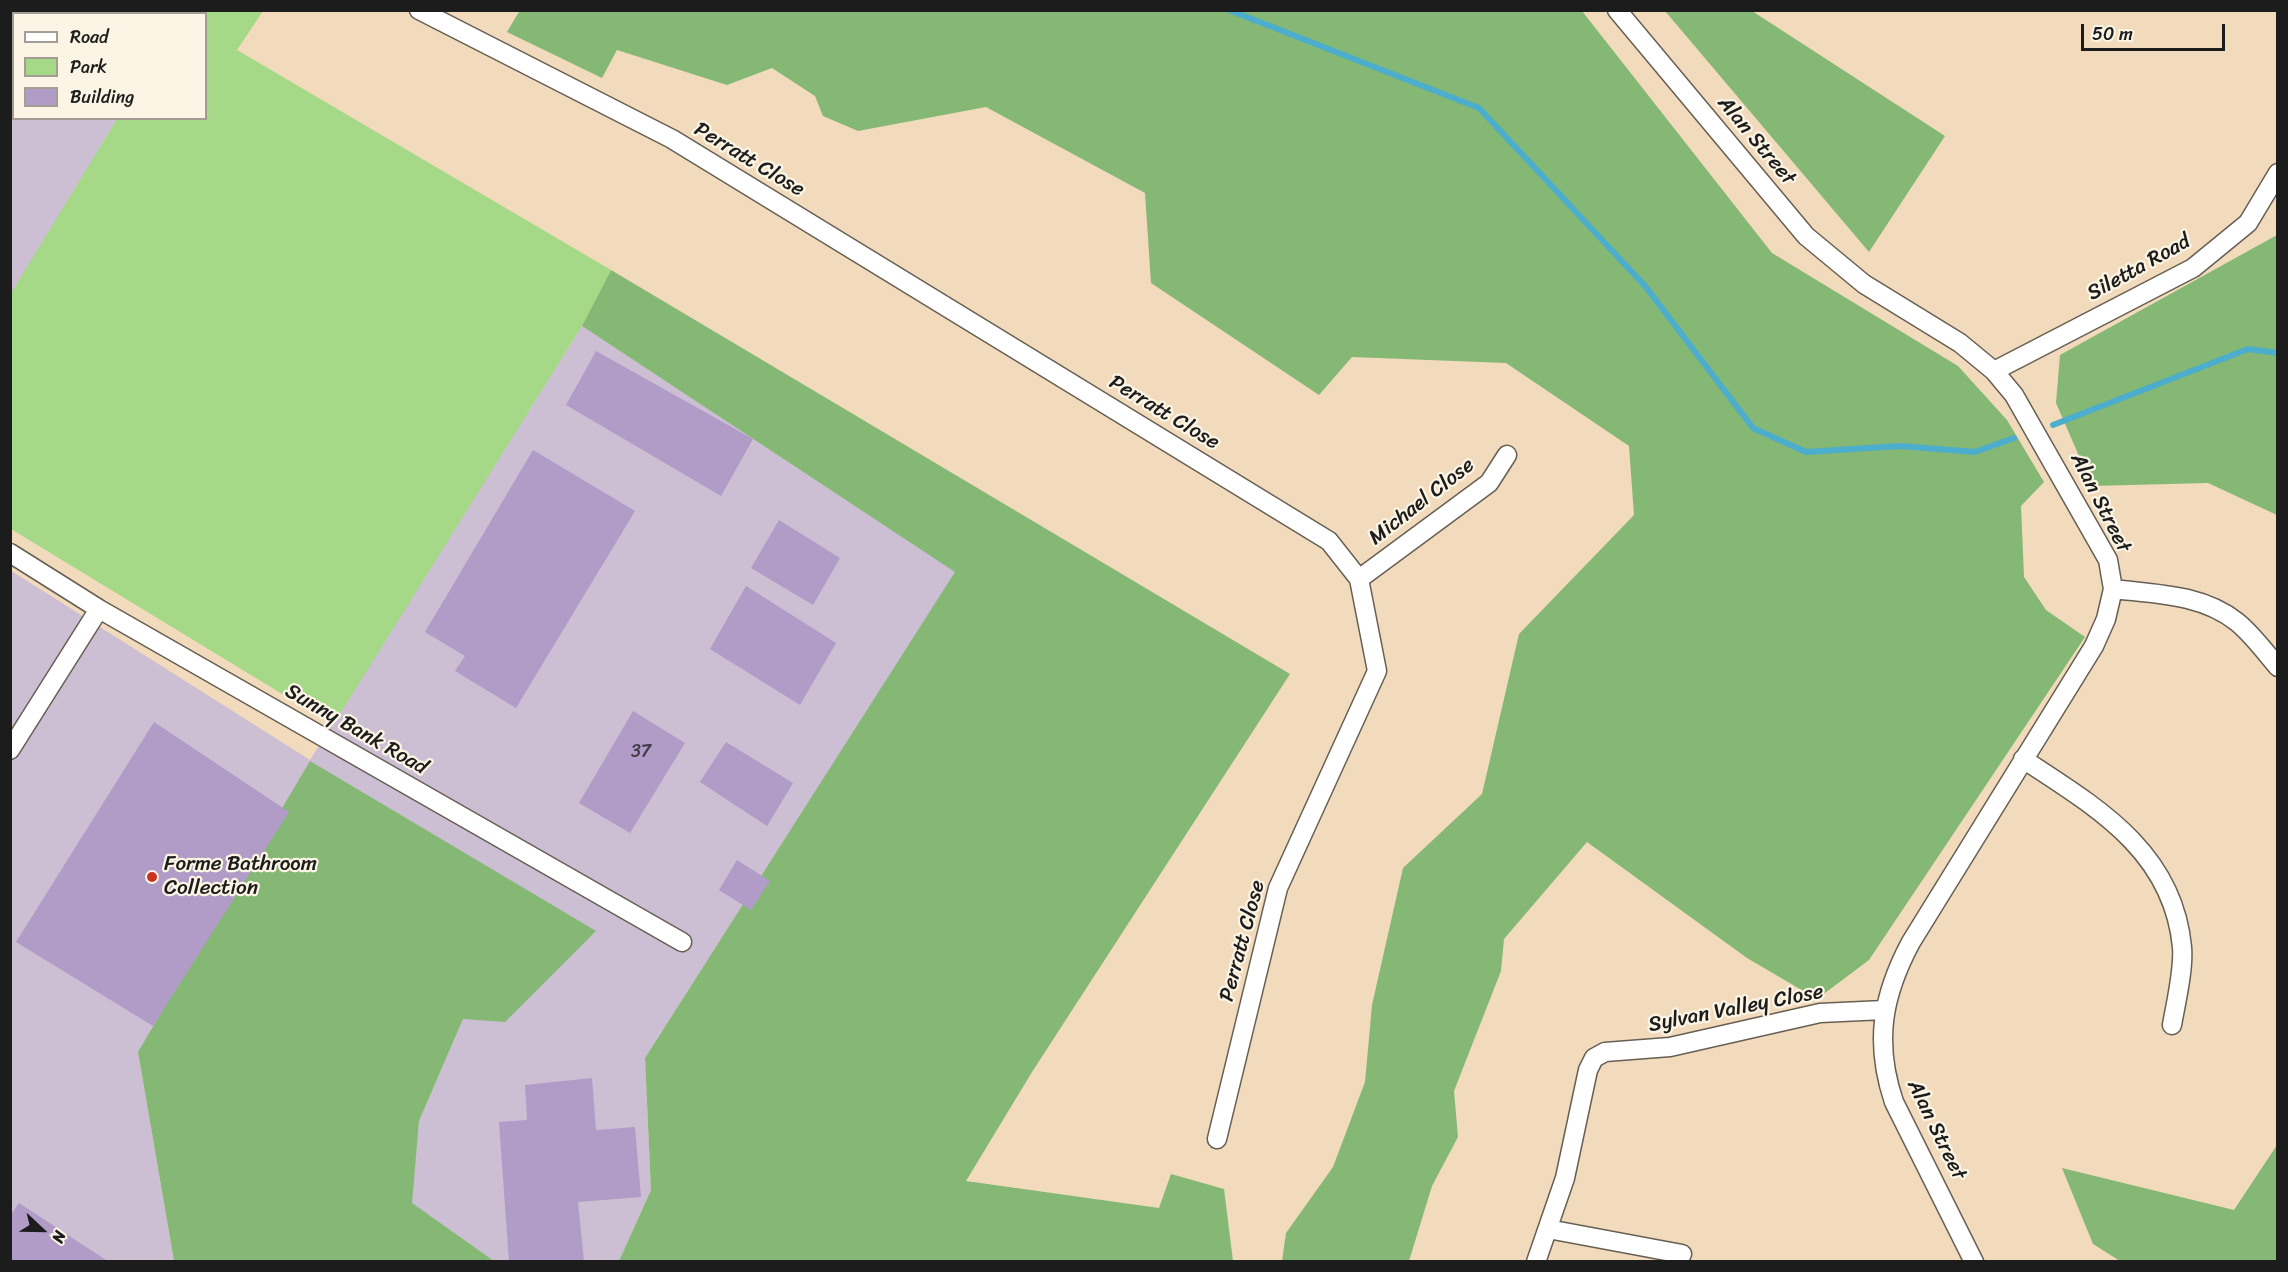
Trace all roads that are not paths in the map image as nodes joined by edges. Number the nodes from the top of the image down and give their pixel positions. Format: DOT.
graph roads {
  1 [pos="419,10"];
  2 [pos="1617,10"];
  3 [pos="2277,173"];
  4 [pos="1994,371"];
  5 [pos="1507,455"];
  6 [pos="10,553"];
  7 [pos="1359,579"];
  8 [pos="2113,589"];
  9 [pos="99,609"];
  10 [pos="2277,667"];
  11 [pos="10,750"];
  12 [pos="2022,759"];
  13 [pos="682,942"];
  14 [pos="1884,1010"];
  15 [pos="2172,1025"];
  16 [pos="1216,1139"];
  17 [pos="1548,1229"];
  18 [pos="1682,1254"];
  19 [pos="1536,1262"];
  20 [pos="1974,1262"];
  1 -- 7 [label="street, Perratt Close"];
  2 -- 4 [label="street, Alan Street"];
  3 -- 4 [label="street, Siletta Road"];
  4 -- 8 [label="street, Alan Street"];
  5 -- 7 [label="street, Michael Close"];
  6 -- 9 [label="street, Sunny Bank Road"];
  7 -- 16 [label="street, Perratt Close"];
  8 -- 10 [label="street"];
  8 -- 12 [label="street, Alan Street"];
  9 -- 11 [label="street"];
  9 -- 13 [label="street, Sunny Bank Road"];
  12 -- 14 [label="street, Alan Street"];
  12 -- 15 [label="street"];
  14 -- 17 [label="street, Sylvan Valley Close"];
  14 -- 20 [label="street, Alan Street"];
  17 -- 18 [label="street"];
  17 -- 19 [label="street, Sylvan Valley Close"];
}
